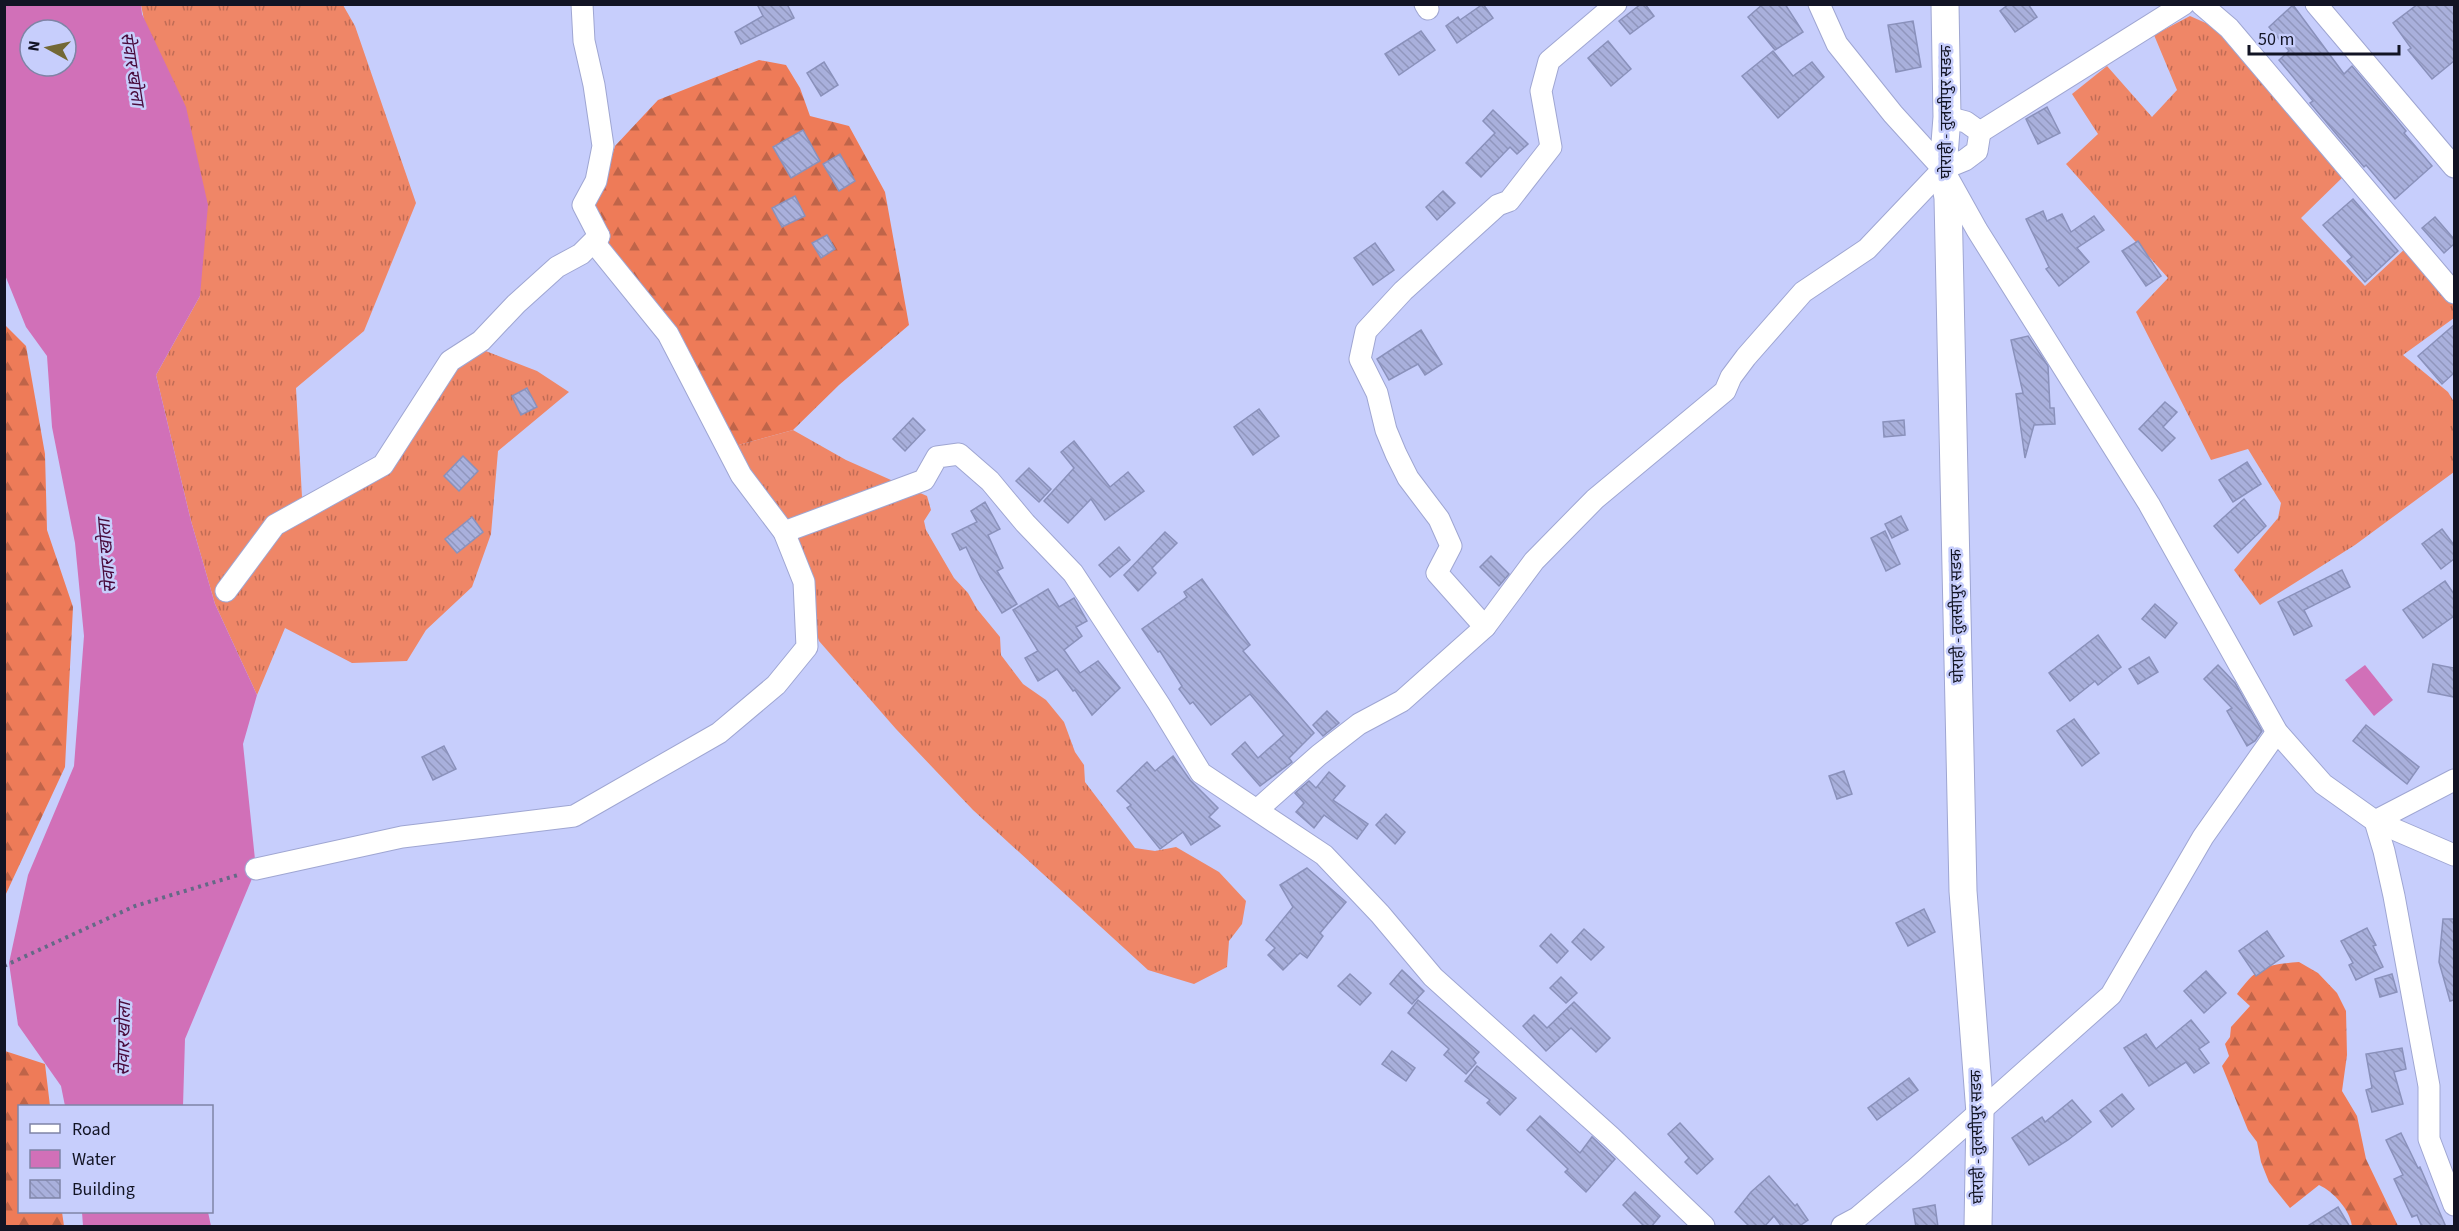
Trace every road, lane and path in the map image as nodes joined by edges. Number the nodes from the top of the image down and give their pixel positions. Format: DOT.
graph roads {
  1 [pos="582,4"];
  2 [pos="1616,4"];
  3 [pos="1819,4"];
  4 [pos="1945,4"];
  5 [pos="2184,4"];
  6 [pos="2201,4"];
  7 [pos="2316,4"];
  8 [pos="1947,117"];
  9 [pos="1980,132"];
  10 [pos="2454,167"];
  11 [pos="1943,169"];
  12 [pos="599,236"];
  13 [pos="2454,293"];
  14 [pos="784,532"];
  15 [pos="226,591"];
  16 [pos="1485,627"];
  17 [pos="2277,732"];
  18 [pos="2454,780"];
  19 [pos="1258,809"];
  20 [pos="2375,821"];
  21 [pos="2454,855"];
  22 [pos="256,869"];
  23 [pos="4,966"];
  24 [pos="1980,1113"];
  25 [pos="2454,1205"];
  26 [pos="1704,1227"];
  27 [pos="1842,1227"];
  28 [pos="1978,1227"];
  1 -- 12 [label="street"];
  2 -- 16 [label="street"];
  3 -- 11 [label="street"];
  4 -- 8 [label="main road, घोराही - तुलसीपुर सडक"];
  5 -- 9 [label="street"];
  6 -- 13 [label="street"];
  7 -- 10 [label="street"];
  8 -- 9 [label="street"];
  8 -- 11 [label="main road, घोराही - तुलसीपुर सडक"];
  9 -- 11 [label="street"];
  11 -- 16 [label="street"];
  11 -- 17 [label="street"];
  11 -- 24 [label="main road, घोराही - तुलसीपुर सडक"];
  12 -- 14 [label="street"];
  12 -- 15 [label="street"];
  14 -- 19 [label="street"];
  14 -- 22 [label="street"];
  16 -- 19 [label="street"];
  17 -- 20 [label="street"];
  17 -- 24 [label="street"];
  18 -- 20 [label="street"];
  19 -- 26 [label="street"];
  20 -- 21 [label="street"];
  20 -- 25 [label="street"];
  22 -- 23 [label="path"];
  24 -- 27 [label="street"];
  24 -- 28 [label="main road, घोराही - तुलसीपुर सडक"];
}
